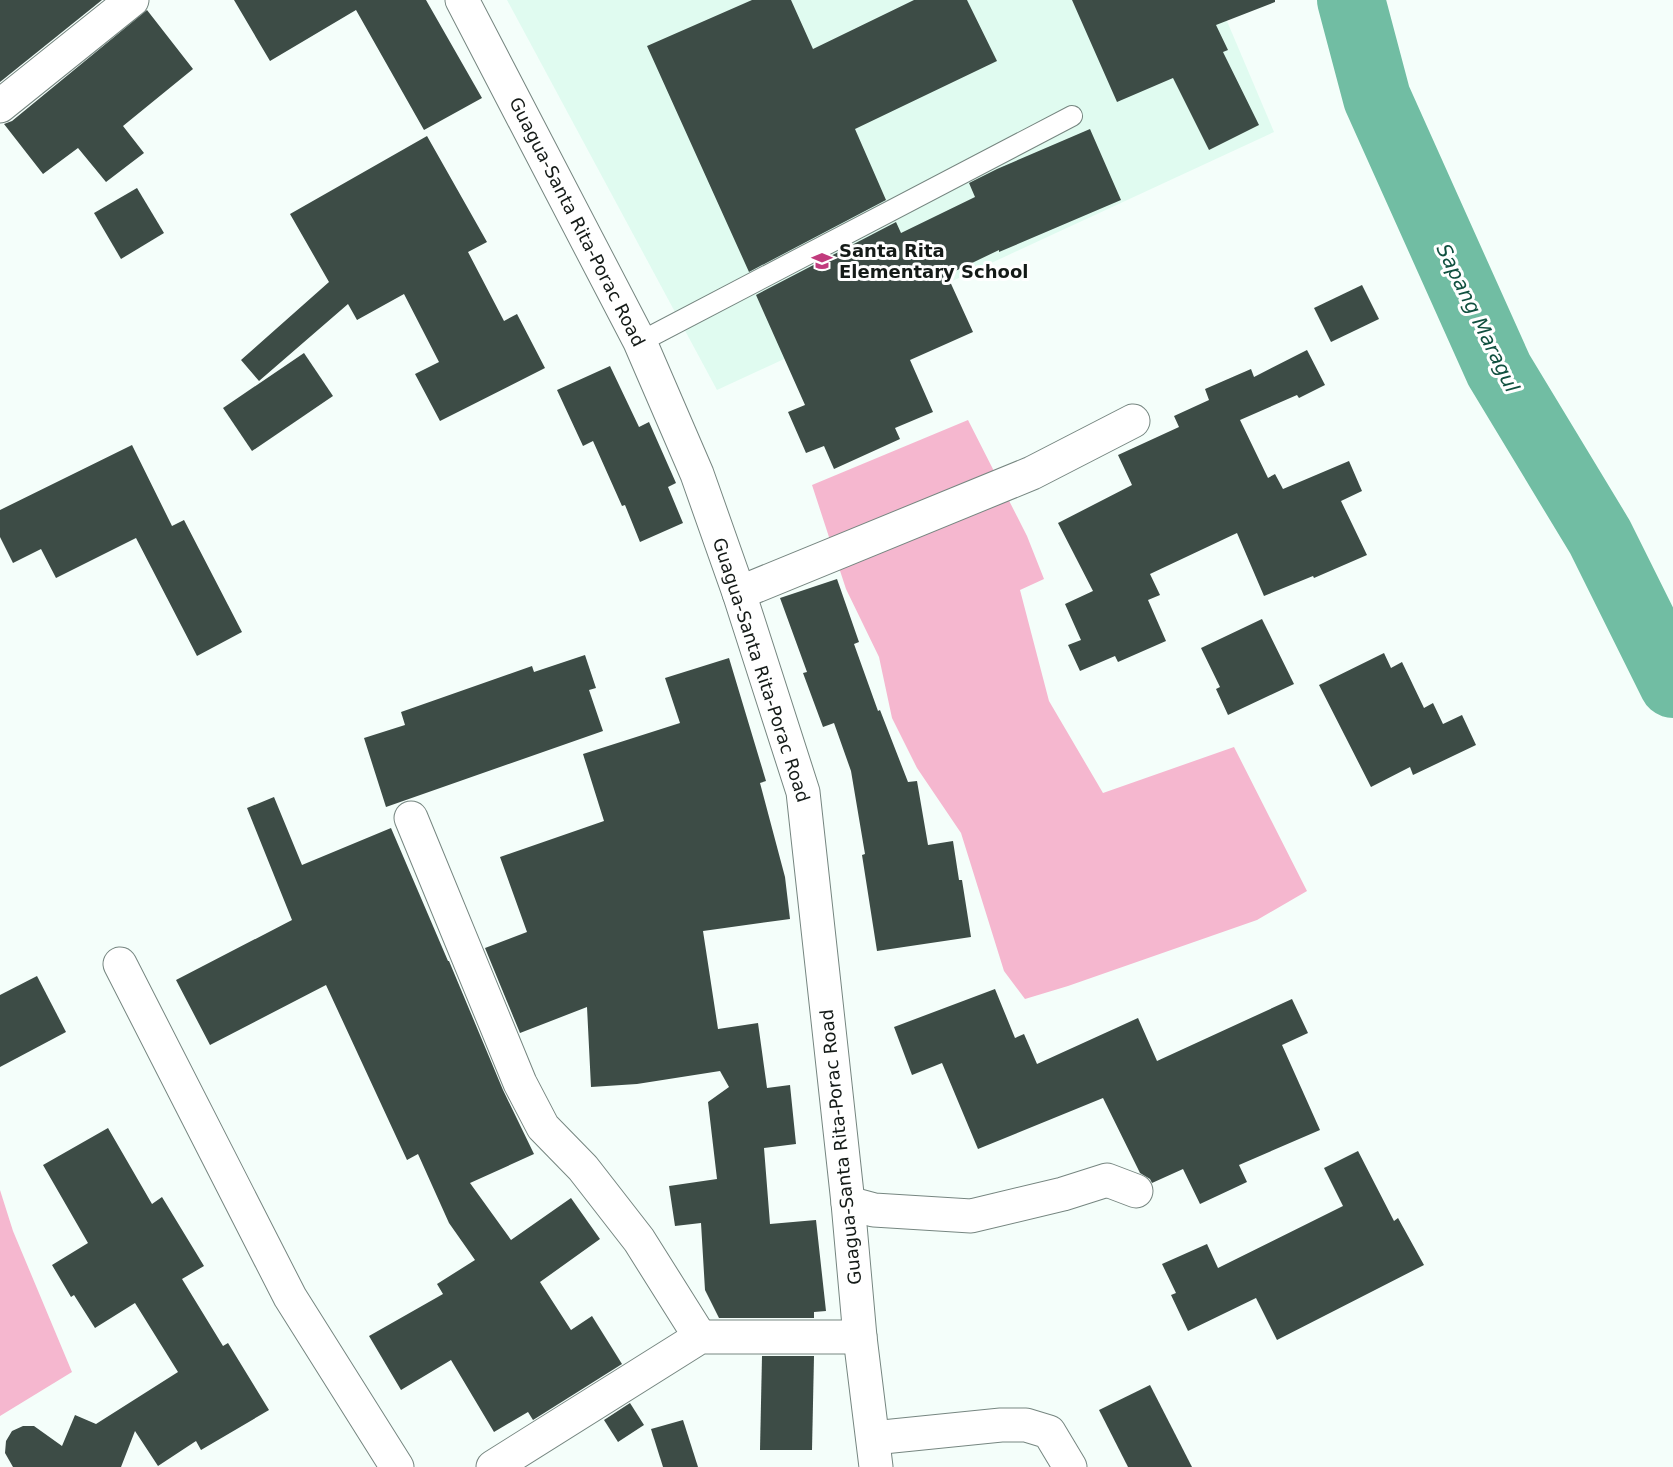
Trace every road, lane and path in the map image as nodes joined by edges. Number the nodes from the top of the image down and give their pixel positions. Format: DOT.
graph roads {
  1 [pos="132,0"];
  2 [pos="462,0"];
  3 [pos="0,106"];
  4 [pos="1072,116"];
  5 [pos="640,342"];
  6 [pos="1133,421"];
  7 [pos="739,593"];
  8 [pos="411,818"];
  9 [pos="120,964"];
  10 [pos="1136,1191"];
  11 [pos="848,1203"];
  12 [pos="860,1336"];
  13 [pos="700,1337"];
  14 [pos="875,1453"];
  15 [pos="397,1467"];
  16 [pos="493,1467"];
  17 [pos="1070,1467"];
  1 -- 3 [label="street"];
  2 -- 5 [label="street, Guagua-Santa Rita-Porac Road"];
  4 -- 5 [label="lane"];
  5 -- 7 [label="street, Guagua-Santa Rita-Porac Road"];
  6 -- 7 [label="street"];
  7 -- 11 [label="street, Guagua-Santa Rita-Porac Road"];
  8 -- 13 [label="street"];
  9 -- 15 [label="street"];
  10 -- 11 [label="street"];
  11 -- 12 [label="street, Guagua-Santa Rita-Porac Road"];
  12 -- 13 [label="street"];
  12 -- 14 [label="street, Guagua-Santa Rita-Porac Road"];
  13 -- 16 [label="street"];
  14 -- 17 [label="street"];
}
